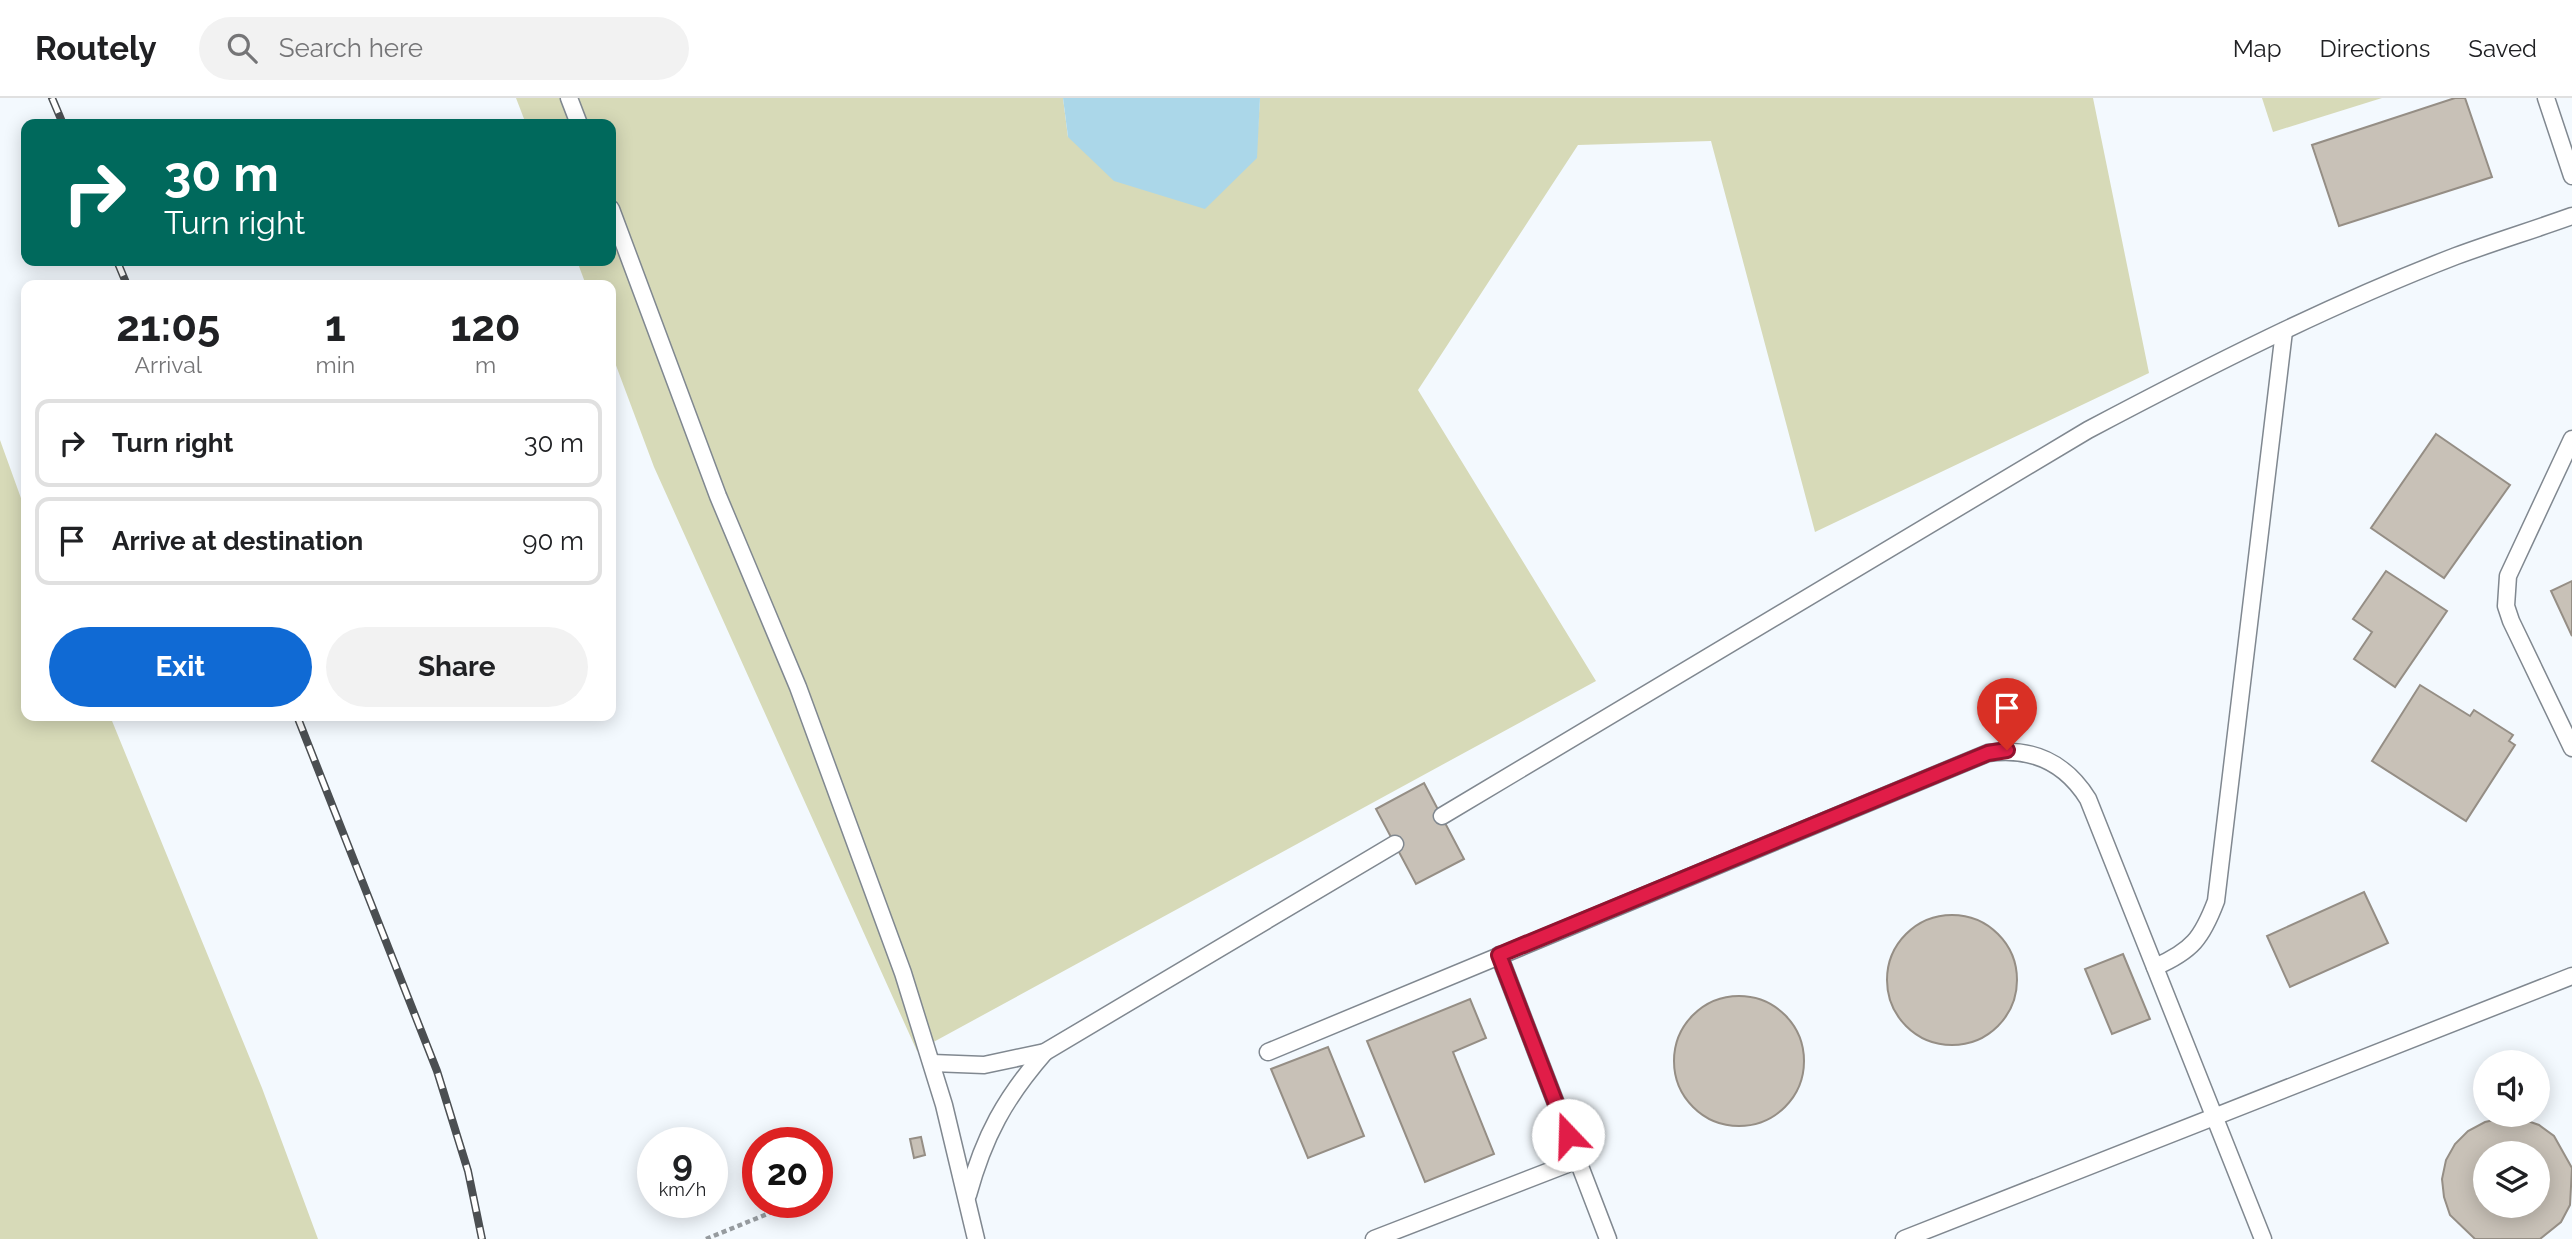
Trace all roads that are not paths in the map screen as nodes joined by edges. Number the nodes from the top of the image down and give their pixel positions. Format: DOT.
graph roads {
  1 [pos="569,98"];
  2 [pos="2546,98"];
  3 [pos="577,119"];
  4 [pos="2572,176"];
  5 [pos="2572,216"];
  6 [pos="616,222"];
  7 [pos="2284,331"];
  8 [pos="2572,439"];
  9 [pos="2572,748"];
  10 [pos="1442,816"];
  11 [pos="1395,844"];
  12 [pos="1499,955"];
  13 [pos="2155,967"];
  14 [pos="2572,976"];
  15 [pos="1045,1052"];
  16 [pos="1268,1052"];
  17 [pos="932,1063"];
  18 [pos="2214,1117"];
  19 [pos="1578,1160"];
  20 [pos="967,1198"];
  21 [pos="976,1239"];
  22 [pos="1374,1239"];
  23 [pos="1608,1239"];
  24 [pos="1904,1239"];
  25 [pos="2263,1239"];
  1 -- 3 [label="lane"];
  2 -- 4 [label="lane"];
  5 -- 7 [label="lane"];
  6 -- 17 [label="lane"];
  7 -- 10 [label="lane"];
  7 -- 13 [label="lane"];
  8 -- 9 [label="lane"];
  11 -- 15 [label="lane"];
  12 -- 13 [label="lane"];
  12 -- 16 [label="lane"];
  12 -- 19 [label="lane"];
  13 -- 18 [label="lane"];
  14 -- 18 [label="lane"];
  15 -- 17 [label="lane"];
  15 -- 20 [label="lane"];
  17 -- 20 [label="lane"];
  18 -- 24 [label="lane"];
  18 -- 25 [label="lane"];
  19 -- 22 [label="lane"];
  19 -- 23 [label="lane"];
  20 -- 21 [label="lane"];
}
